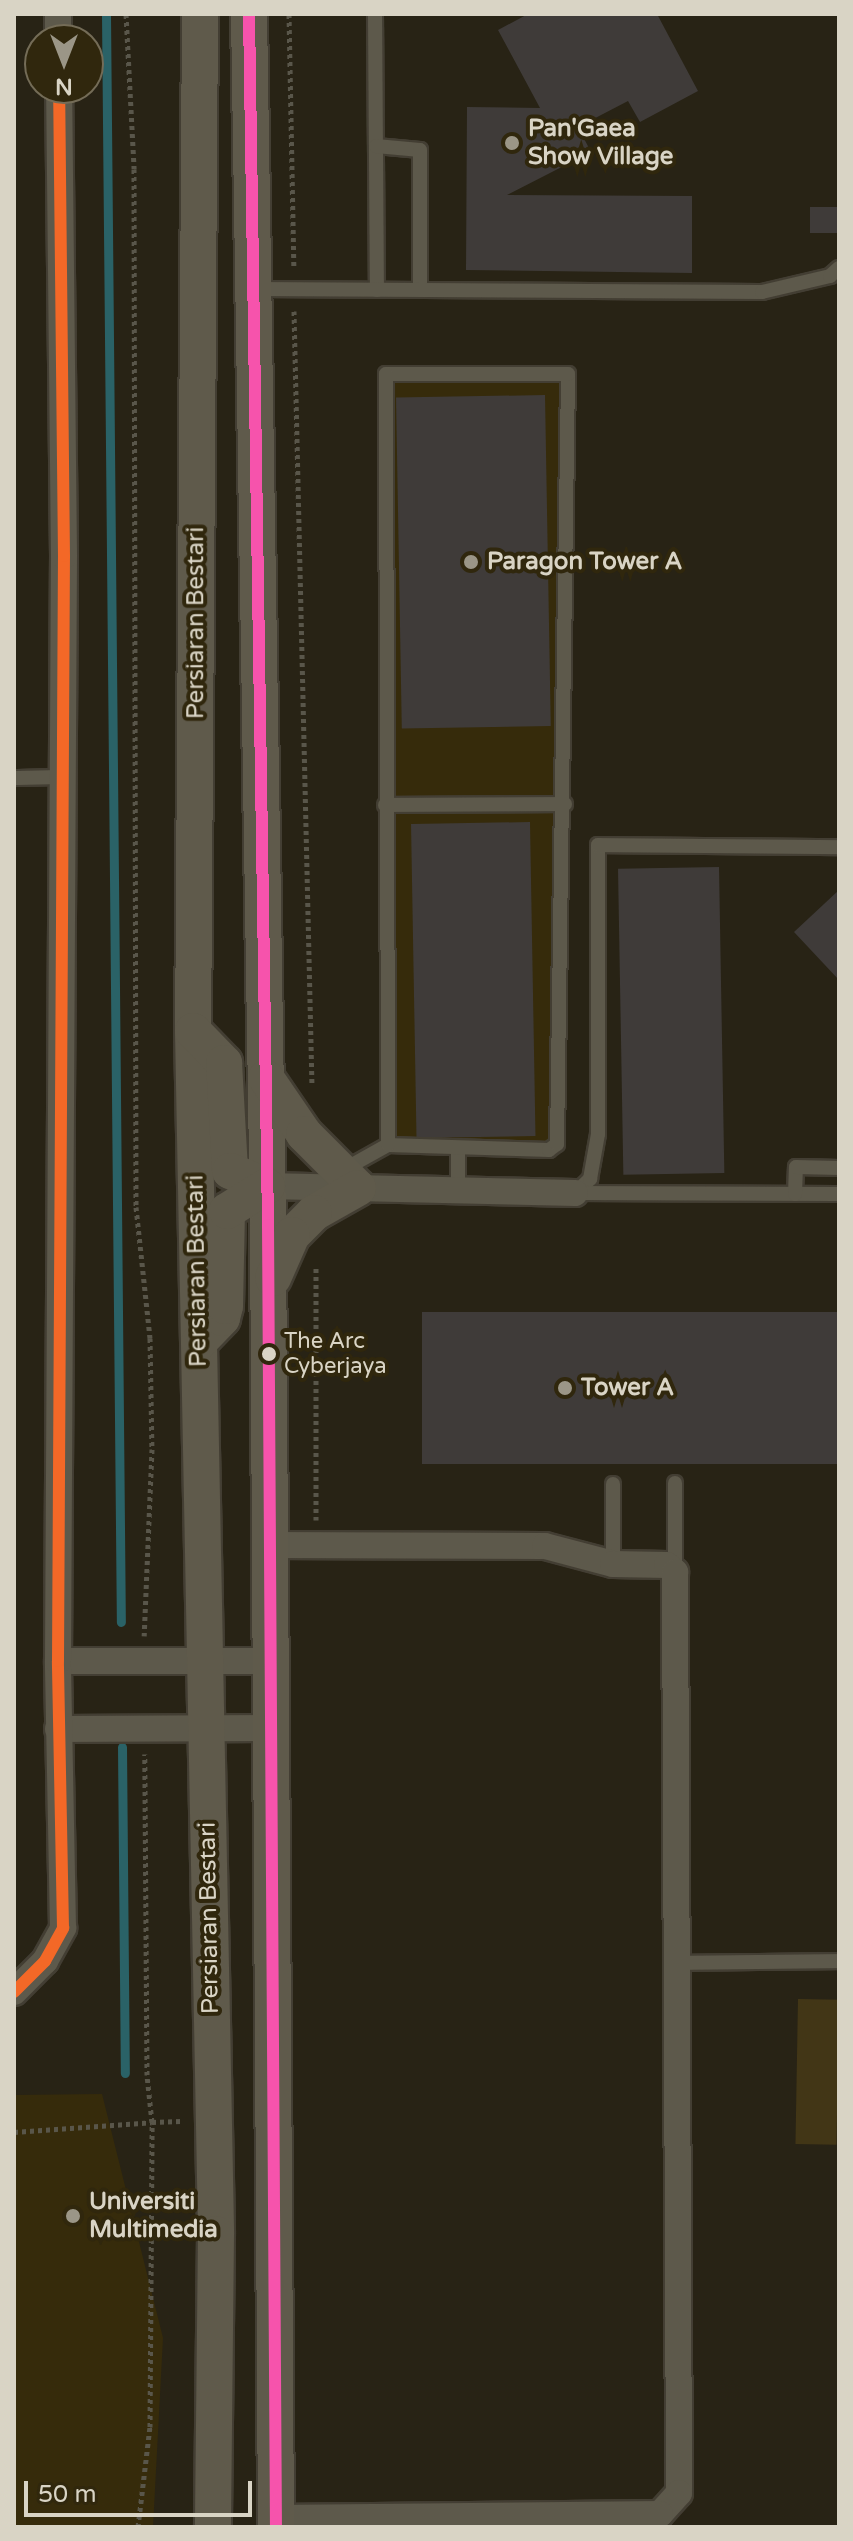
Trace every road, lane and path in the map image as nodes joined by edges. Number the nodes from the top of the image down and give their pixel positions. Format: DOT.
graph roads {
  1 [pos="126,14"];
  2 [pos="200,14"];
  3 [pos="249,14"];
  4 [pos="289,14"];
  5 [pos="375,14"];
  6 [pos="59,104"];
  7 [pos="376,146"];
  8 [pos="839,268"];
  9 [pos="256,289"];
  10 [pos="294,289"];
  11 [pos="377,290"];
  12 [pos="420,290"];
  13 [pos="63,777"];
  14 [pos="14,778"];
  15 [pos="565,804"];
  16 [pos="385,805"];
  17 [pos="839,847"];
  18 [pos="193,1031"];
  19 [pos="266,1078"];
  20 [pos="304,1134"];
  21 [pos="388,1145"];
  22 [pos="458,1150"];
  23 [pos="839,1168"];
  24 [pos="349,1180"];
  25 [pos="267,1186"];
  26 [pos="458,1191"];
  27 [pos="575,1193"];
  28 [pos="795,1194"];
  29 [pos="839,1194"];
  30 [pos="308,1219"];
  31 [pos="267,1294"];
  32 [pos="199,1342"];
  33 [pos="675,1483"];
  34 [pos="613,1484"];
  35 [pos="269,1545"];
  36 [pos="316,1545"];
  37 [pos="613,1564"];
  38 [pos="675,1572"];
  39 [pos="58,1661"];
  40 [pos="144,1661"];
  41 [pos="205,1661"];
  42 [pos="270,1661"];
  43 [pos="269,1728"];
  44 [pos="58,1729"];
  45 [pos="144,1729"];
  46 [pos="205,1729"];
  47 [pos="839,1961"];
  48 [pos="677,1963"];
  49 [pos="14,1992"];
  50 [pos="214,2120"];
  51 [pos="152,2122"];
  52 [pos="14,2132"];
  53 [pos="276,2522"];
  54 [pos="138,2527"];
  55 [pos="213,2527"];
  1 -- 40 [label="path"];
  2 -- 18 [label="main road, Persiaran Bestari"];
  3 -- 9 [label="main road"];
  4 -- 10 [label="path"];
  5 -- 7 [label="lane"];
  6 -- 13 [label="street"];
  7 -- 11 [label="lane"];
  7 -- 12 [label="lane"];
  8 -- 12 [label="lane"];
  9 -- 10 [label="lane"];
  9 -- 19 [label="main road"];
  10 -- 11 [label="lane"];
  10 -- 20 [label="path"];
  11 -- 12 [label="lane"];
  13 -- 14 [label="lane"];
  13 -- 39 [label="street"];
  15 -- 16 [label="lane"];
  15 -- 16 [label="lane"];
  15 -- 22 [label="lane"];
  16 -- 21 [label="lane"];
  17 -- 27 [label="lane"];
  18 -- 25 [label="main road"];
  18 -- 32 [label="main road, Persiaran Bestari"];
  19 -- 20 [label="main road"];
  19 -- 25 [label="main road"];
  20 -- 24 [label="main road"];
  21 -- 22 [label="lane"];
  21 -- 24 [label="lane"];
  22 -- 26 [label="lane"];
  23 -- 28 [label="lane"];
  24 -- 25 [label="street"];
  24 -- 26 [label="street"];
  24 -- 30 [label="main road"];
  25 -- 31 [label="main road"];
  25 -- 32 [label="main road"];
  26 -- 27 [label="street"];
  27 -- 28 [label="lane"];
  28 -- 29 [label="lane"];
  30 -- 31 [label="main road"];
  30 -- 36 [label="path"];
  31 -- 35 [label="main road"];
  32 -- 41 [label="main road, Persiaran Bestari"];
  33 -- 38 [label="lane"];
  34 -- 37 [label="lane"];
  35 -- 36 [label="street"];
  35 -- 42 [label="main road"];
  36 -- 37 [label="street"];
  37 -- 38 [label="street"];
  38 -- 48 [label="street"];
  39 -- 40 [label="street"];
  39 -- 44 [label="street"];
  40 -- 41 [label="street"];
  41 -- 42 [label="street"];
  41 -- 46 [label="main road, Persiaran Bestari"];
  42 -- 43 [label="main road"];
  43 -- 46 [label="street"];
  43 -- 53 [label="main road"];
  44 -- 45 [label="street"];
  44 -- 49 [label="street"];
  45 -- 46 [label="street"];
  45 -- 51 [label="path"];
  46 -- 50 [label="main road, Persiaran Bestari"];
  47 -- 48 [label="lane"];
  48 -- 53 [label="street"];
  50 -- 51 [label="path"];
  50 -- 55 [label="main road, Persiaran Bestari"];
  51 -- 52 [label="path"];
  51 -- 54 [label="path"];
}
